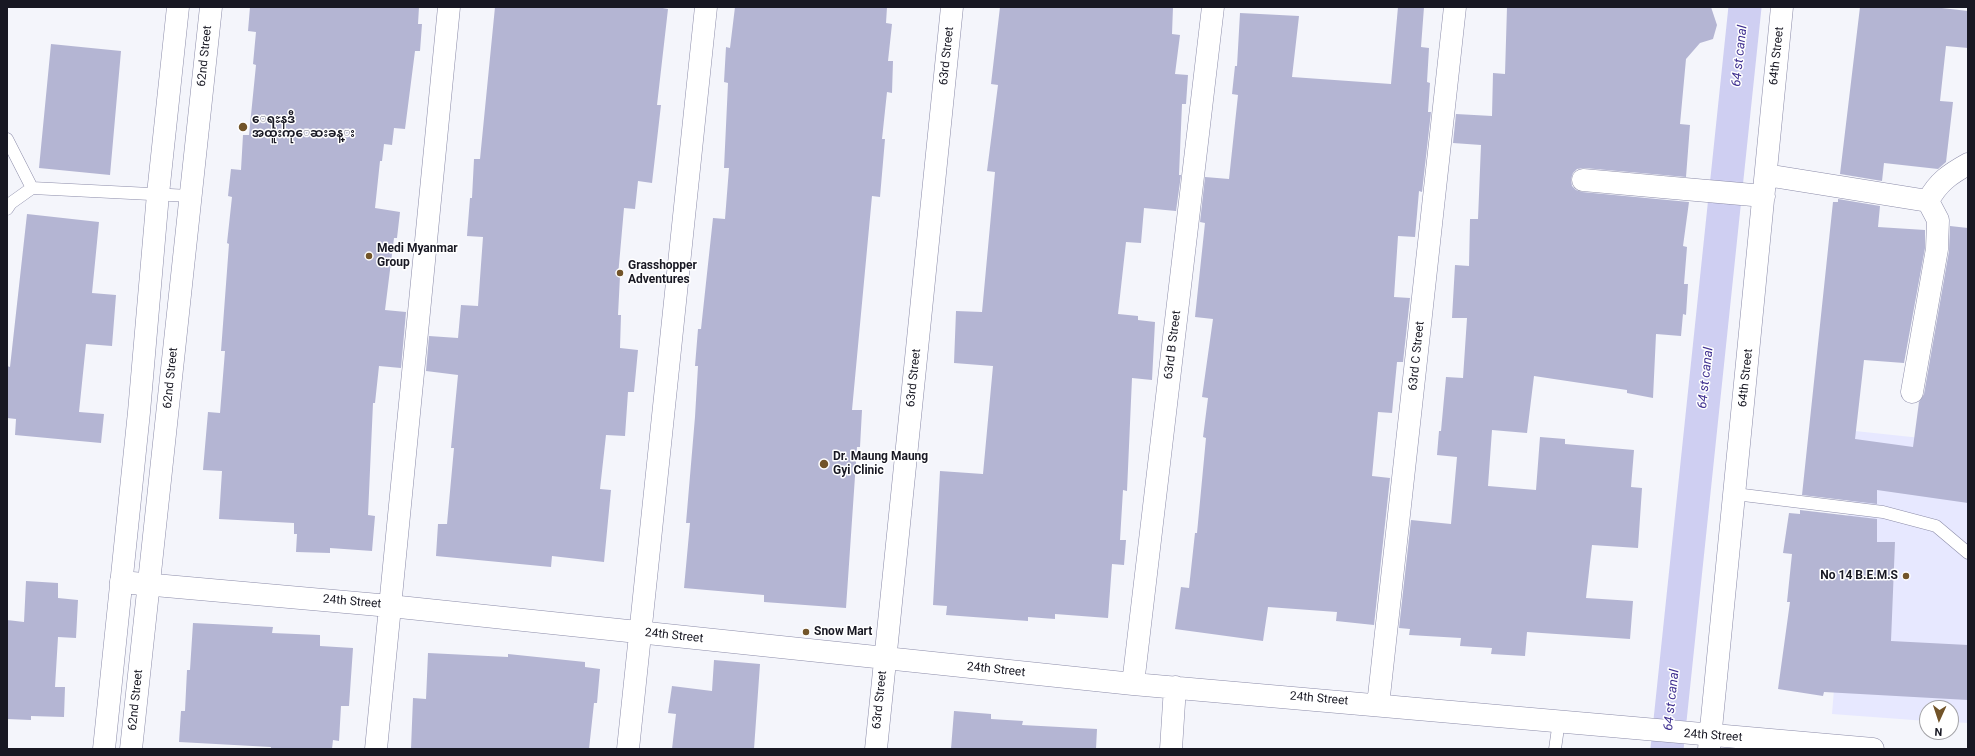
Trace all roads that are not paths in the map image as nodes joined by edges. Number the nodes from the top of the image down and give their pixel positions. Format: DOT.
graph roads {
  1 [pos="178,7"];
  2 [pos="211,7"];
  3 [pos="449,7"];
  4 [pos="706,7"];
  5 [pos="952,7"];
  6 [pos="1213,7"];
  7 [pos="1455,7"];
  8 [pos="1782,7"];
  9 [pos="7,139"];
  10 [pos="1968,164"];
  11 [pos="1583,180"];
  12 [pos="1765,186"];
  13 [pos="32,188"];
  14 [pos="158,194"];
  15 [pos="190,196"];
  16 [pos="1928,201"];
  17 [pos="7,209"];
  18 [pos="1912,392"];
  19 [pos="1735,494"];
  20 [pos="1968,553"];
  21 [pos="121,582"];
  22 [pos="149,585"];
  23 [pos="390,606"];
  24 [pos="641,632"];
  25 [pos="885,658"];
  26 [pos="1133,684"];
  27 [pos="1175,687"];
  28 [pos="1378,705"];
  29 [pos="1559,721"];
  30 [pos="1710,742"];
  31 [pos="104,749"];
  32 [pos="131,749"];
  33 [pos="376,749"];
  34 [pos="628,749"];
  35 [pos="876,749"];
  36 [pos="1171,749"];
  37 [pos="1555,749"];
  38 [pos="1873,749"];
  1 -- 14 [label="street"];
  2 -- 15 [label="street, 62nd Street"];
  3 -- 23 [label="street"];
  4 -- 24 [label="street"];
  5 -- 25 [label="street, 63rd Street"];
  6 -- 26 [label="street, 63rd B Street"];
  7 -- 28 [label="street, 63rd C Street"];
  8 -- 12 [label="street, 64th Street"];
  9 -- 13 [label="lane"];
  10 -- 16 [label="street"];
  11 -- 12 [label="street"];
  12 -- 16 [label="street"];
  12 -- 19 [label="street, 64th Street"];
  13 -- 14 [label="lane"];
  13 -- 17 [label="lane"];
  14 -- 15 [label="lane"];
  14 -- 21 [label="street"];
  15 -- 22 [label="street, 62nd Street"];
  16 -- 18 [label="street"];
  19 -- 20 [label="lane"];
  19 -- 30 [label="street, 64th Street"];
  21 -- 22 [label="street, 24th Street"];
  21 -- 31 [label="street"];
  22 -- 23 [label="street, 24th Street"];
  22 -- 32 [label="street, 62nd Street"];
  23 -- 24 [label="street, 24th Street"];
  23 -- 33 [label="street"];
  24 -- 25 [label="street, 24th Street"];
  24 -- 34 [label="street"];
  25 -- 26 [label="street, 24th Street"];
  25 -- 35 [label="street, 63rd Street"];
  26 -- 27 [label="street, 24th Street"];
  27 -- 28 [label="street, 24th Street"];
  27 -- 36 [label="street"];
  28 -- 29 [label="street, 24th Street"];
  29 -- 30 [label="street, 24th Street"];
  29 -- 37 [label="lane"];
  30 -- 38 [label="street, 24th Street"];
}
